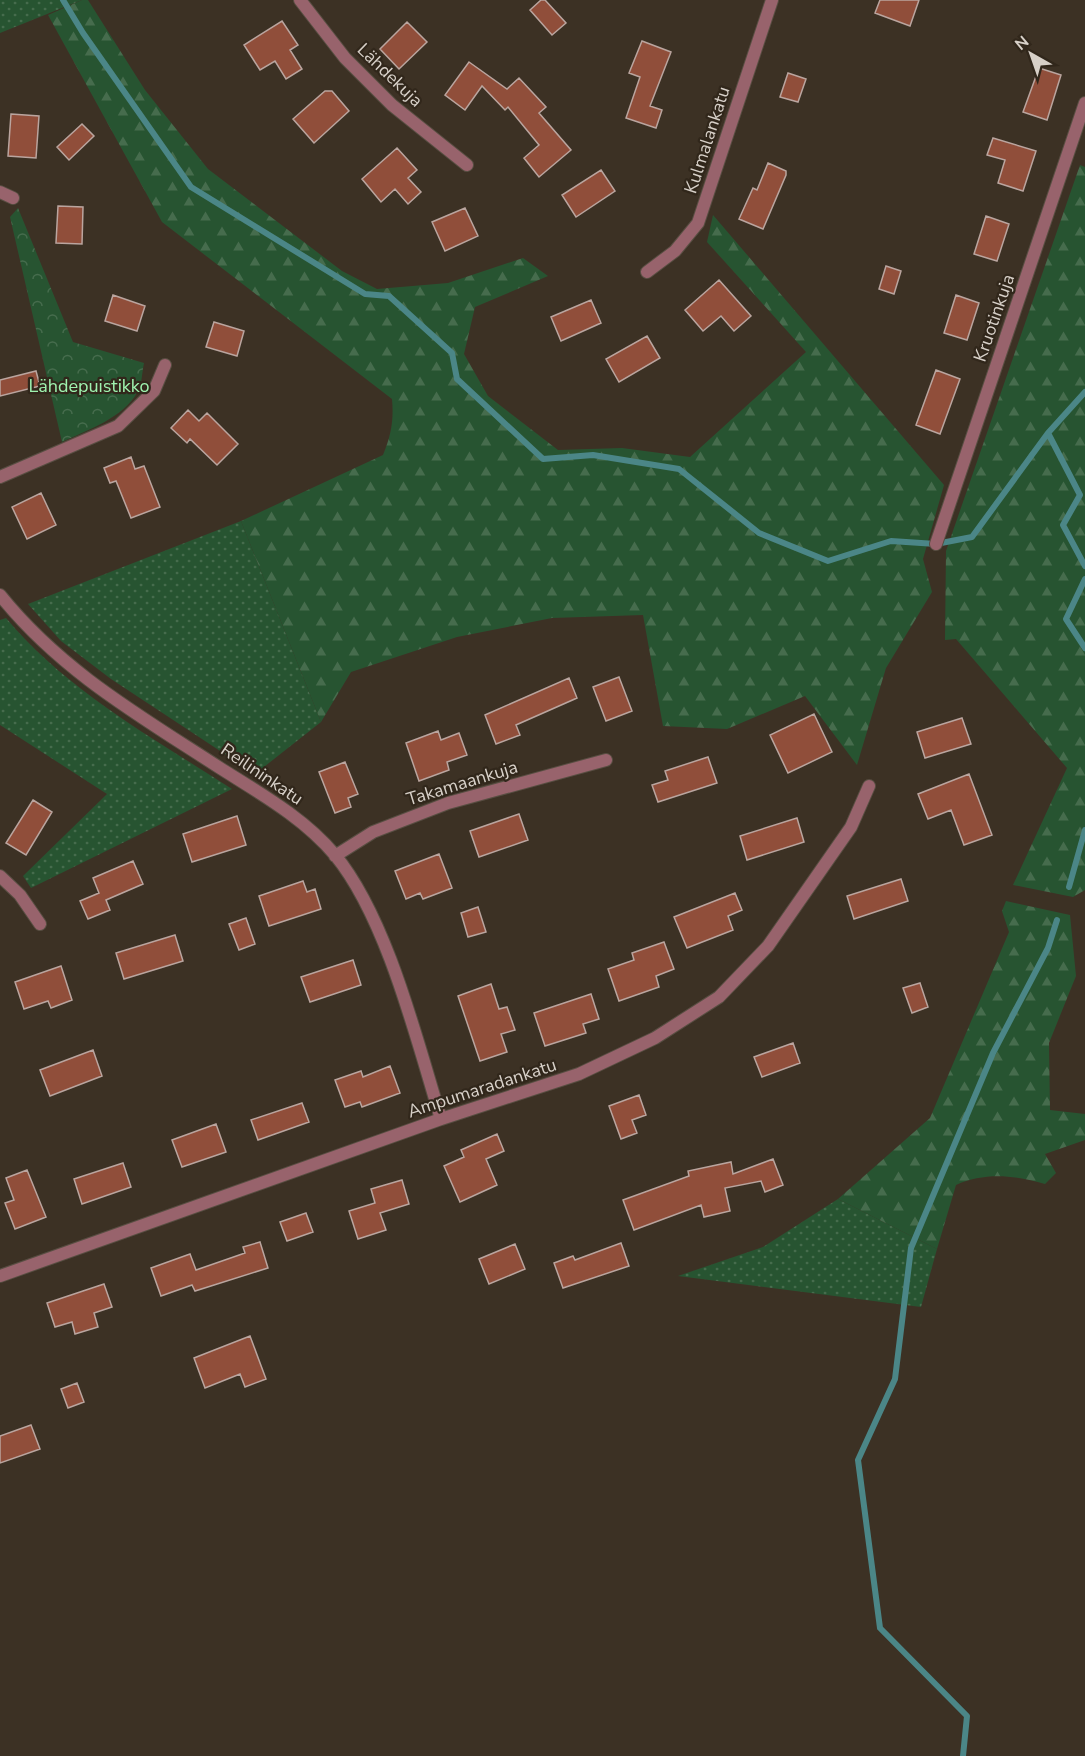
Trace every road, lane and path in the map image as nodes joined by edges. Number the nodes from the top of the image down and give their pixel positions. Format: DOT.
graph roads {
  1 [pos="300,0"];
  2 [pos="772,0"];
  3 [pos="1085,103"];
  4 [pos="467,165"];
  5 [pos="0,192"];
  6 [pos="13,198"];
  7 [pos="646,272"];
  8 [pos="165,365"];
  9 [pos="0,477"];
  10 [pos="936,544"];
  11 [pos="0,596"];
  12 [pos="606,760"];
  13 [pos="869,786"];
  14 [pos="336,856"];
  15 [pos="0,876"];
  16 [pos="40,924"];
  17 [pos="441,1119"];
  18 [pos="0,1276"];
  1 -- 4 [label="street, Lähdekuja"];
  2 -- 7 [label="street, Kulmalankatu"];
  3 -- 10 [label="street, Kruotinkuja"];
  5 -- 6 [label="street"];
  8 -- 9 [label="street"];
  11 -- 14 [label="street, Reilininkatu"];
  12 -- 14 [label="street, Takamaankuja"];
  13 -- 17 [label="street, Ampumaradankatu"];
  14 -- 17 [label="street, Reilininkatu"];
  15 -- 16 [label="street"];
  17 -- 18 [label="street, Ampumaradankatu"];
}
